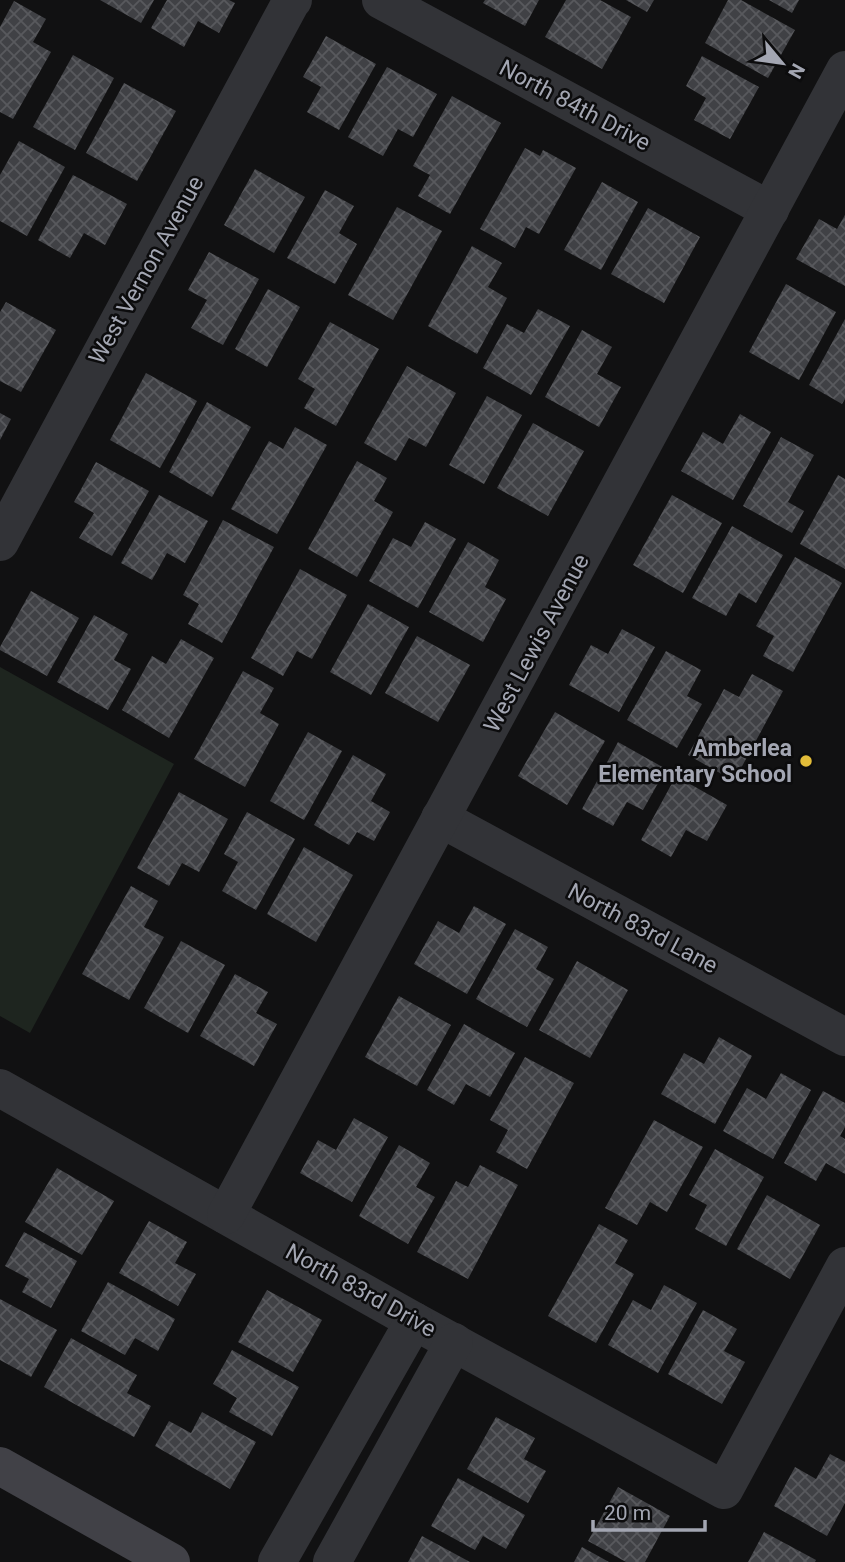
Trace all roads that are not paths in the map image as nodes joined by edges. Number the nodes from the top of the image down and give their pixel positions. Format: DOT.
graph roads {
  1 [pos="293,0"];
  2 [pos="381,0"];
  3 [pos="845,70"];
  4 [pos="769,210"];
  5 [pos="0,542"];
  6 [pos="440,818"];
  7 [pos="845,1037"];
  8 [pos="0,1088"];
  9 [pos="226,1215"];
  10 [pos="845,1266"];
  11 [pos="414,1321"];
  12 [pos="454,1342"];
  13 [pos="340,1452"];
  14 [pos="0,1466"];
  15 [pos="381,1475"];
  16 [pos="171,1562"];
  17 [pos="277,1562"];
  18 [pos="332,1562"];
  1 -- 5 [label="street, West Vernon Avenue"];
  2 -- 4 [label="street, North 84th Drive"];
  3 -- 4 [label="street, West Lewis Avenue"];
  4 -- 6 [label="street, West Lewis Avenue"];
  6 -- 7 [label="street, North 83rd Lane"];
  6 -- 9 [label="street, West Lewis Avenue"];
  8 -- 9 [label="street, North 83rd Drive"];
  9 -- 11 [label="street, North 83rd Drive"];
  10 -- 12 [label="street, North 83rd Drive"];
  11 -- 12 [label="street, North 83rd Drive"];
  11 -- 13 [label="street"];
  12 -- 15 [label="street"];
  13 -- 15 [label="street"];
  13 -- 17 [label="street"];
  14 -- 16 [label="main road"];
  15 -- 18 [label="street"];
}
